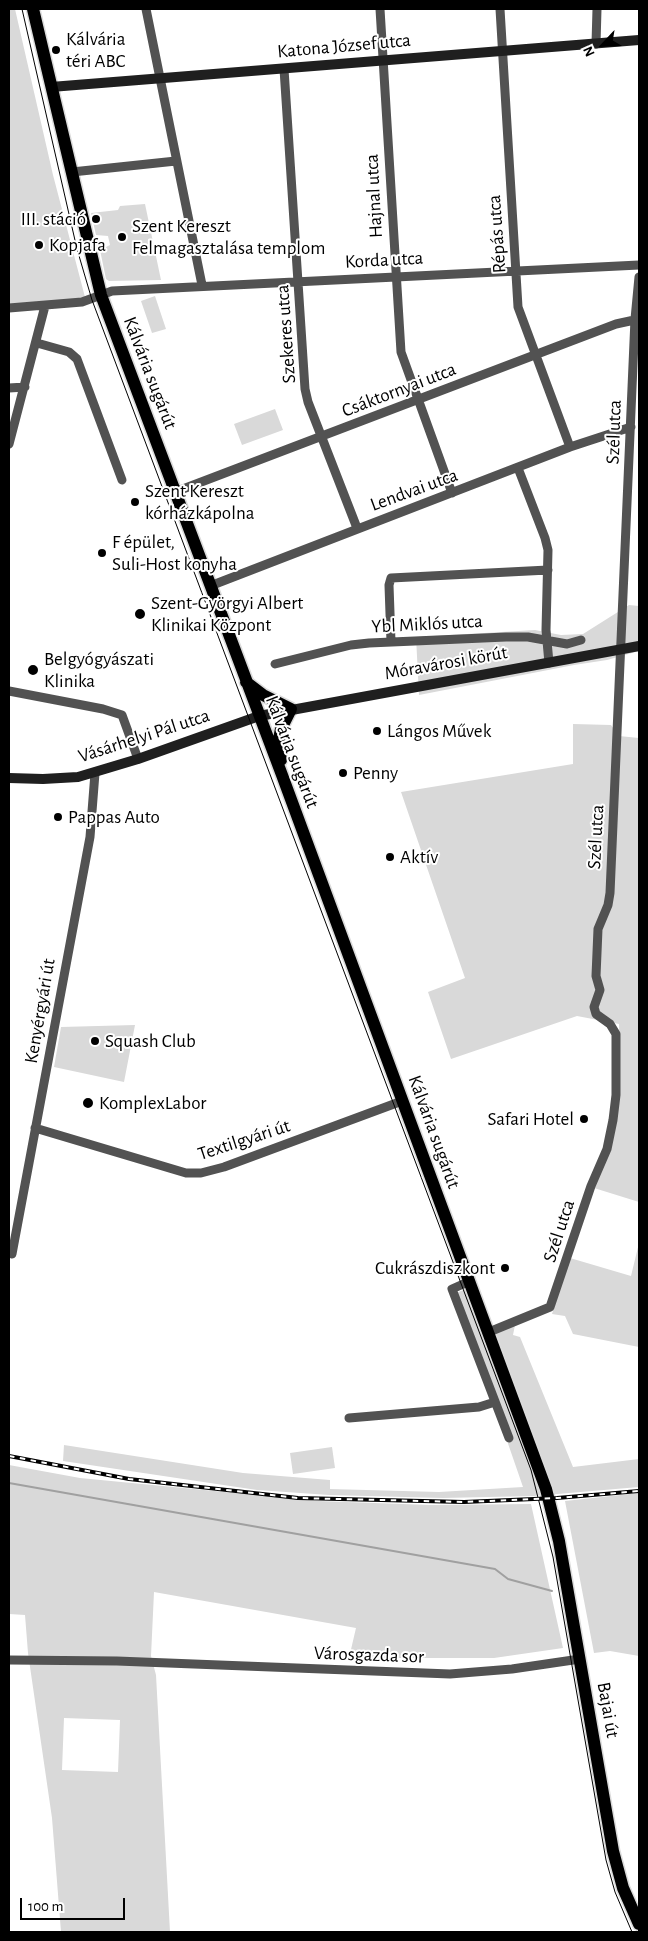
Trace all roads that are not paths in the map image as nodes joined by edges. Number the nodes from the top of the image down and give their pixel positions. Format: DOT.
graph roads {
  1 [pos="33,9"];
  2 [pos="146,9"];
  3 [pos="380,9"];
  4 [pos="500,9"];
  5 [pos="597,9"];
  6 [pos="639,40"];
  7 [pos="596,44"];
  8 [pos="502,51"];
  9 [pos="383,60"];
  10 [pos="284,68"];
  11 [pos="160,79"];
  12 [pos="51,87"];
  13 [pos="176,161"];
  14 [pos="72,172"];
  15 [pos="639,265"];
  16 [pos="516,271"];
  17 [pos="395,276"];
  18 [pos="639,277"];
  19 [pos="298,281"];
  20 [pos="202,285"];
  21 [pos="101,295"];
  22 [pos="45,306"];
  23 [pos="9,308"];
  24 [pos="637,319"];
  25 [pos="37,343"];
  26 [pos="534,355"];
  27 [pos="25,387"];
  28 [pos="9,388"];
  29 [pos="417,400"];
  30 [pos="631,427"];
  31 [pos="322,437"];
  32 [pos="9,444"];
  33 [pos="570,448"];
  34 [pos="518,468"];
  35 [pos="122,480"];
  36 [pos="175,492"];
  37 [pos="452,493"];
  38 [pos="356,528"];
  39 [pos="548,570"];
  40 [pos="210,586"];
  41 [pos="546,640"];
  42 [pos="581,640"];
  43 [pos="391,642"];
  44 [pos="639,646"];
  45 [pos="621,649"];
  46 [pos="549,663"];
  47 [pos="275,664"];
  48 [pos="245,680"];
  49 [pos="9,691"];
  50 [pos="291,709"];
  51 [pos="259,716"];
  52 [pos="138,759"];
  53 [pos="95,773"];
  54 [pos="282,775"];
  55 [pos="9,778"];
  56 [pos="402,1101"];
  57 [pos="35,1128"];
  58 [pos="12,1254"];
  59 [pos="470,1281"];
  60 [pos="489,1332"];
  61 [pos="495,1402"];
  62 [pos="349,1418"];
  63 [pos="509,1438"];
  64 [pos="549,1499"];
  65 [pos="580,1659"];
  66 [pos="9,1660"];
  67 [pos="639,1924"];
  1 -- 12 [label="main road, Kálvária sugárút"];
  2 -- 11 [label="street"];
  3 -- 9 [label="street, Hajnal utca"];
  4 -- 8 [label="street, Répás utca"];
  5 -- 7 [label="street"];
  6 -- 7 [label="main road, Katona József utca"];
  7 -- 8 [label="main road, Katona József utca"];
  8 -- 9 [label="main road, Katona József utca"];
  8 -- 16 [label="street, Répás utca"];
  9 -- 10 [label="main road, Katona József utca"];
  9 -- 17 [label="street, Hajnal utca"];
  10 -- 11 [label="main road, Katona József utca"];
  10 -- 19 [label="street, Szekeres utca"];
  11 -- 12 [label="main road, Katona József utca"];
  11 -- 13 [label="street"];
  12 -- 14 [label="main road, Kálvária sugárút"];
  13 -- 14 [label="street"];
  13 -- 20 [label="street"];
  14 -- 21 [label="main road, Kálvária sugárút"];
  15 -- 16 [label="street, Korda utca"];
  16 -- 17 [label="street, Korda utca"];
  16 -- 26 [label="street, Répás utca"];
  17 -- 19 [label="street, Korda utca"];
  17 -- 29 [label="street, Hajnal utca"];
  18 -- 24 [label="street, Szél utca"];
  19 -- 20 [label="street, Korda utca"];
  19 -- 31 [label="street, Szekeres utca"];
  20 -- 21 [label="street, Korda utca"];
  21 -- 22 [label="street, Korda utca"];
  21 -- 36 [label="main road, Kálvária sugárút"];
  22 -- 23 [label="street, Korda utca"];
  22 -- 25 [label="street"];
  24 -- 26 [label="street, Csáktornyai utca"];
  24 -- 30 [label="street, Szél utca"];
  25 -- 27 [label="street"];
  25 -- 35 [label="street"];
  26 -- 29 [label="street, Csáktornyai utca"];
  26 -- 33 [label="street, Répás utca"];
  27 -- 28 [label="street"];
  27 -- 32 [label="street"];
  29 -- 31 [label="street, Csáktornyai utca"];
  29 -- 37 [label="street, Hajnal utca"];
  30 -- 33 [label="street, Lendvai utca"];
  30 -- 45 [label="street, Szél utca"];
  31 -- 36 [label="street, Csáktornyai utca"];
  31 -- 38 [label="street, Szekeres utca"];
  33 -- 34 [label="street, Lendvai utca"];
  34 -- 37 [label="street, Lendvai utca"];
  34 -- 39 [label="street"];
  36 -- 40 [label="main road, Kálvária sugárút"];
  37 -- 38 [label="street, Lendvai utca"];
  38 -- 40 [label="street, Lendvai utca"];
  39 -- 41 [label="street"];
  39 -- 43 [label="street"];
  40 -- 48 [label="main road, Kálvária sugárút"];
  41 -- 42 [label="street, Ybl Miklós utca"];
  41 -- 43 [label="street, Ybl Miklós utca"];
  41 -- 46 [label="street"];
  43 -- 47 [label="street, Ybl Miklós utca"];
  44 -- 45 [label="main road, Móravárosi körút"];
  45 -- 46 [label="main road, Móravárosi körút"];
  45 -- 60 [label="street, Szél utca"];
  46 -- 50 [label="main road, Móravárosi körút"];
  48 -- 50 [label="main road"];
  48 -- 51 [label="main road, Kálvária sugárút"];
  49 -- 52 [label="street"];
  50 -- 51 [label="main road, Móravárosi körút"];
  50 -- 54 [label="main road"];
  51 -- 52 [label="main road, Vásárhelyi Pál utca"];
  51 -- 54 [label="main road, Kálvária sugárút"];
  52 -- 53 [label="main road, Vásárhelyi Pál utca"];
  53 -- 55 [label="main road, Vásárhelyi Pál utca"];
  53 -- 57 [label="street, Kenyérgyári út"];
  54 -- 56 [label="main road, Kálvária sugárút"];
  56 -- 57 [label="street, Textilgyári út"];
  56 -- 59 [label="main road, Kálvária sugárút"];
  57 -- 58 [label="street, Kenyérgyári út"];
  59 -- 60 [label="main road, Kálvária sugárút"];
  59 -- 61 [label="street"];
  60 -- 64 [label="main road, Kálvária sugárút"];
  61 -- 62 [label="street"];
  61 -- 63 [label="street"];
  64 -- 65 [label="main road, Bajai út"];
  65 -- 66 [label="street, Városgazda sor"];
  65 -- 67 [label="main road, Bajai út"];
}
